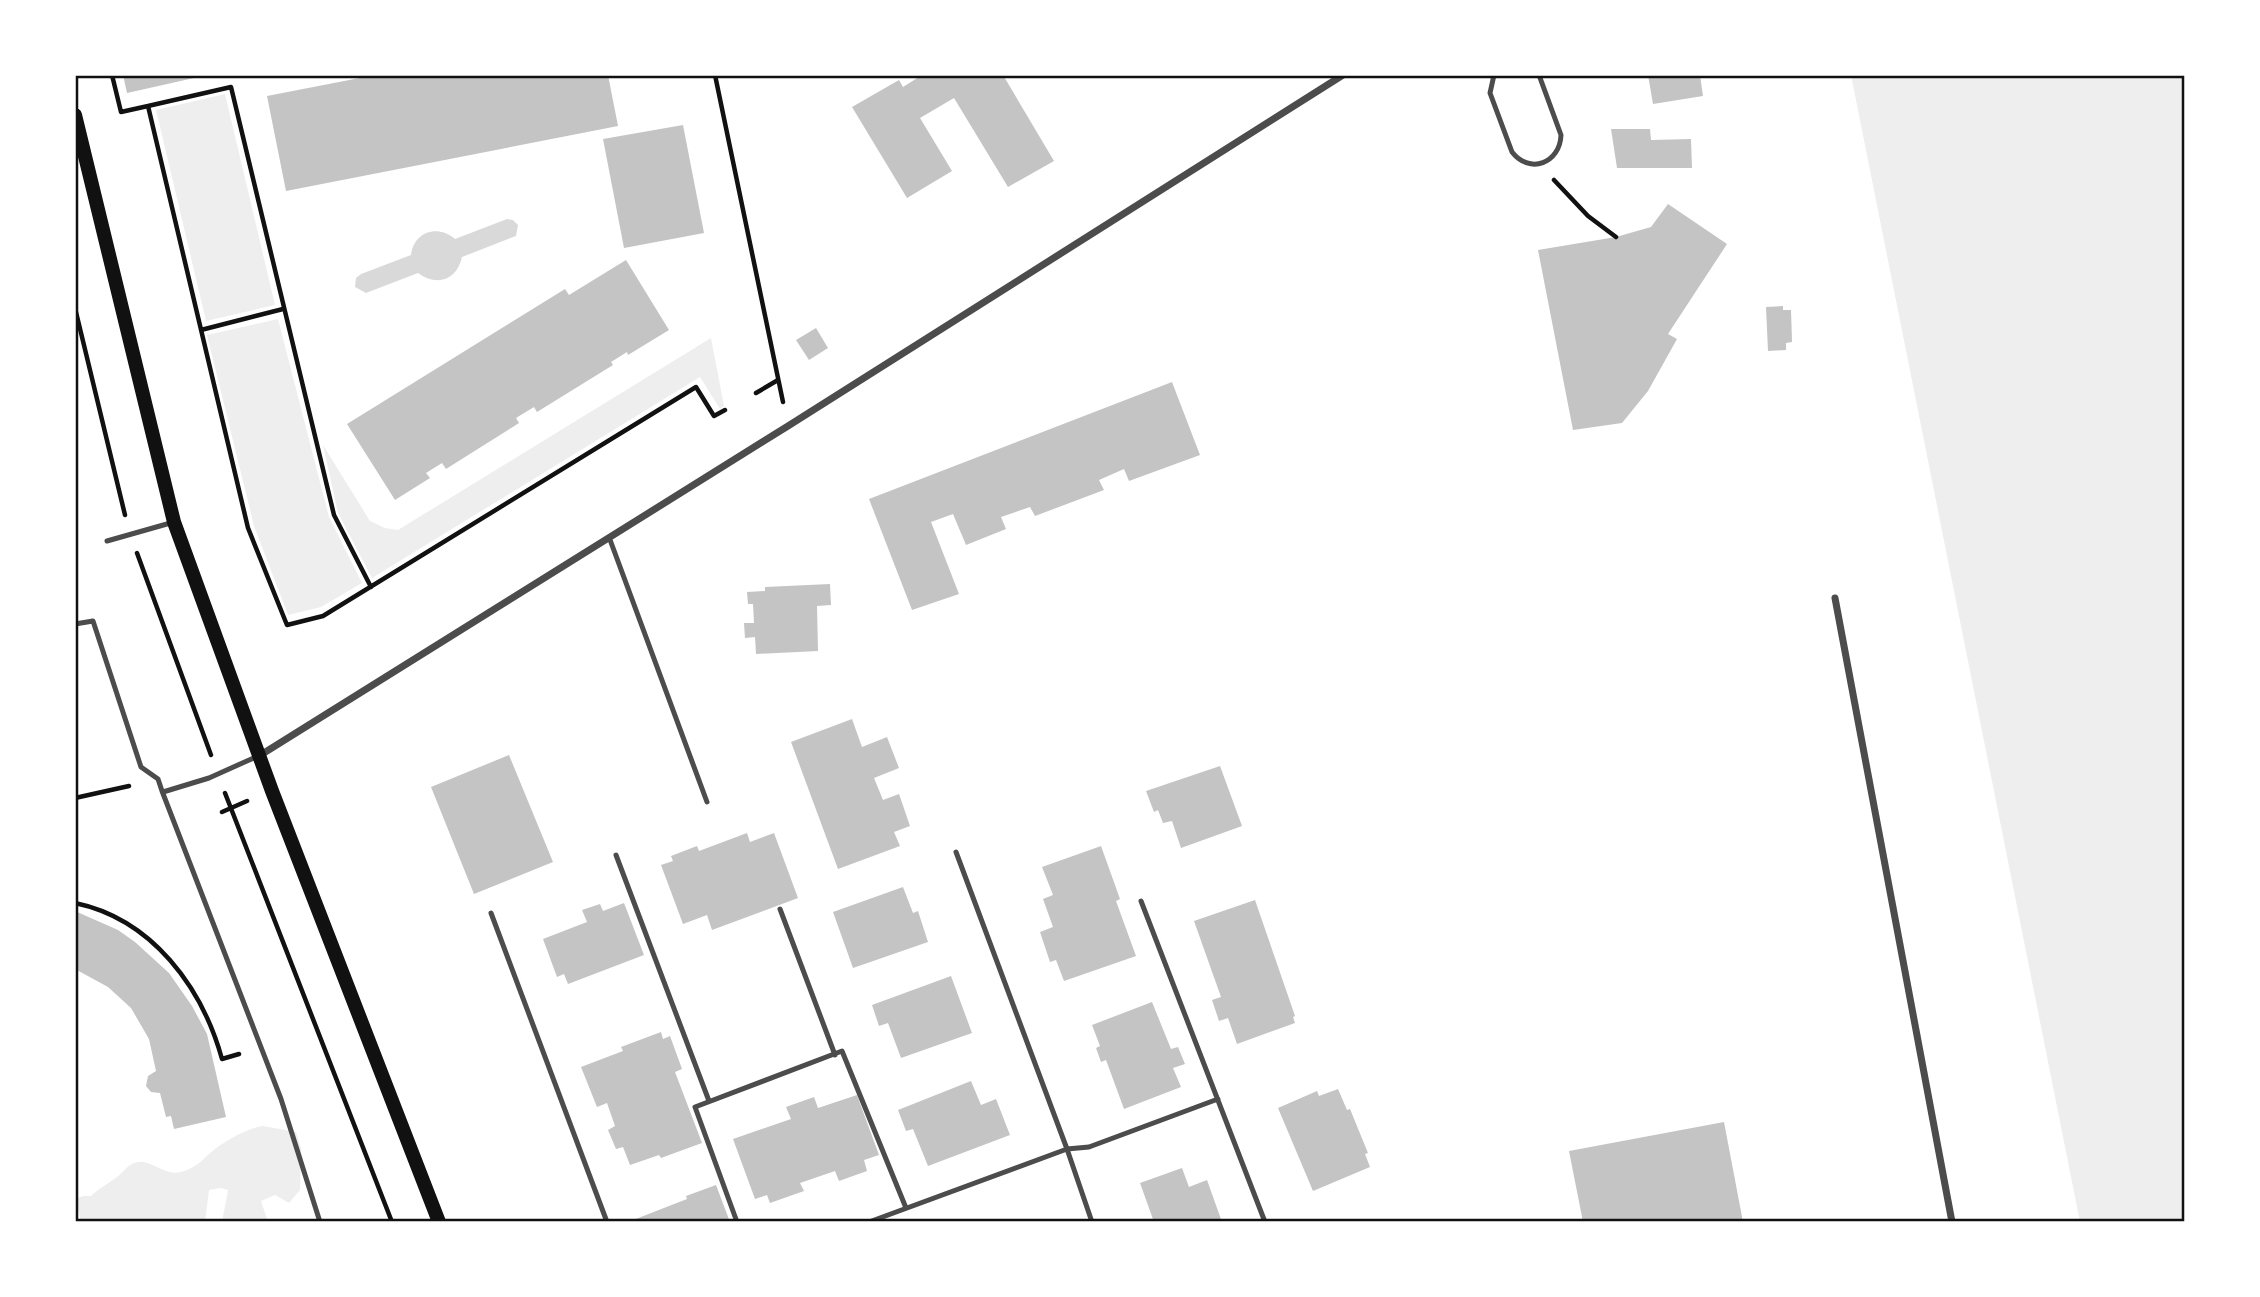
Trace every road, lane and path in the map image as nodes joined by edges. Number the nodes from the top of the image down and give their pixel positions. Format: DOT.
graph roads {
  1 [pos="112,75"];
  2 [pos="715,75"];
  3 [pos="1343,75"];
  4 [pos="1494,75"];
  5 [pos="1539,75"];
  6 [pos="148,106"];
  7 [pos="75,115"];
  8 [pos="1588,216"];
  9 [pos="1616,237"];
  10 [pos="283,309"];
  11 [pos="201,330"];
  12 [pos="778,380"];
  13 [pos="756,393"];
  14 [pos="725,410"];
  15 [pos="788,426"];
  16 [pos="174,522"];
  17 [pos="609,537"];
  18 [pos="107,541"];
  19 [pos="371,587"];
  20 [pos="1835,598"];
  21 [pos="75,624"];
  22 [pos="259,756"];
  23 [pos="158,779"];
  24 [pos="163,792"];
  25 [pos="75,798"];
  26 [pos="707,802"];
  27 [pos="956,852"];
  28 [pos="616,855"];
  29 [pos="1141,901"];
  30 [pos="75,903"];
  31 [pos="780,909"];
  32 [pos="491,913"];
  33 [pos="262,1048"];
  34 [pos="835,1055"];
  35 [pos="1218,1099"];
  36 [pos="709,1101"];
  37 [pos="1067,1149"];
  38 [pos="906,1208"];
  39 [pos="320,1222"];
  40 [pos="439,1222"];
  41 [pos="607,1222"];
  42 [pos="737,1222"];
  43 [pos="869,1222"];
  44 [pos="1092,1222"];
  45 [pos="1265,1222"];
  46 [pos="1952,1222"];
  1 -- 6 [label="path"];
  2 -- 12 [label="path"];
  3 -- 15 [label="street"];
  4 -- 5 [label="lane"];
  6 -- 10 [label="path"];
  6 -- 11 [label="path"];
  7 -- 16 [label="main road"];
  8 -- 9 [label="path"];
  10 -- 11 [label="path"];
  10 -- 19 [label="path"];
  11 -- 19 [label="path"];
  12 -- 13 [label="path"];
  12 -- 15 [label="path"];
  14 -- 19 [label="path"];
  15 -- 17 [label="street"];
  16 -- 18 [label="lane"];
  16 -- 22 [label="main road"];
  17 -- 22 [label="street"];
  17 -- 26 [label="lane"];
  20 -- 46 [label="street"];
  21 -- 23 [label="lane"];
  22 -- 24 [label="lane"];
  22 -- 40 [label="main road"];
  23 -- 24 [label="lane"];
  23 -- 25 [label="path"];
  24 -- 33 [label="lane"];
  27 -- 37 [label="lane"];
  28 -- 36 [label="lane"];
  29 -- 35 [label="lane"];
  30 -- 33 [label="path"];
  31 -- 34 [label="lane"];
  32 -- 41 [label="lane"];
  33 -- 39 [label="lane"];
  34 -- 36 [label="lane"];
  34 -- 38 [label="lane"];
  35 -- 37 [label="lane"];
  35 -- 45 [label="lane"];
  36 -- 42 [label="lane"];
  37 -- 38 [label="lane"];
  37 -- 44 [label="lane"];
  38 -- 43 [label="lane"];
}
